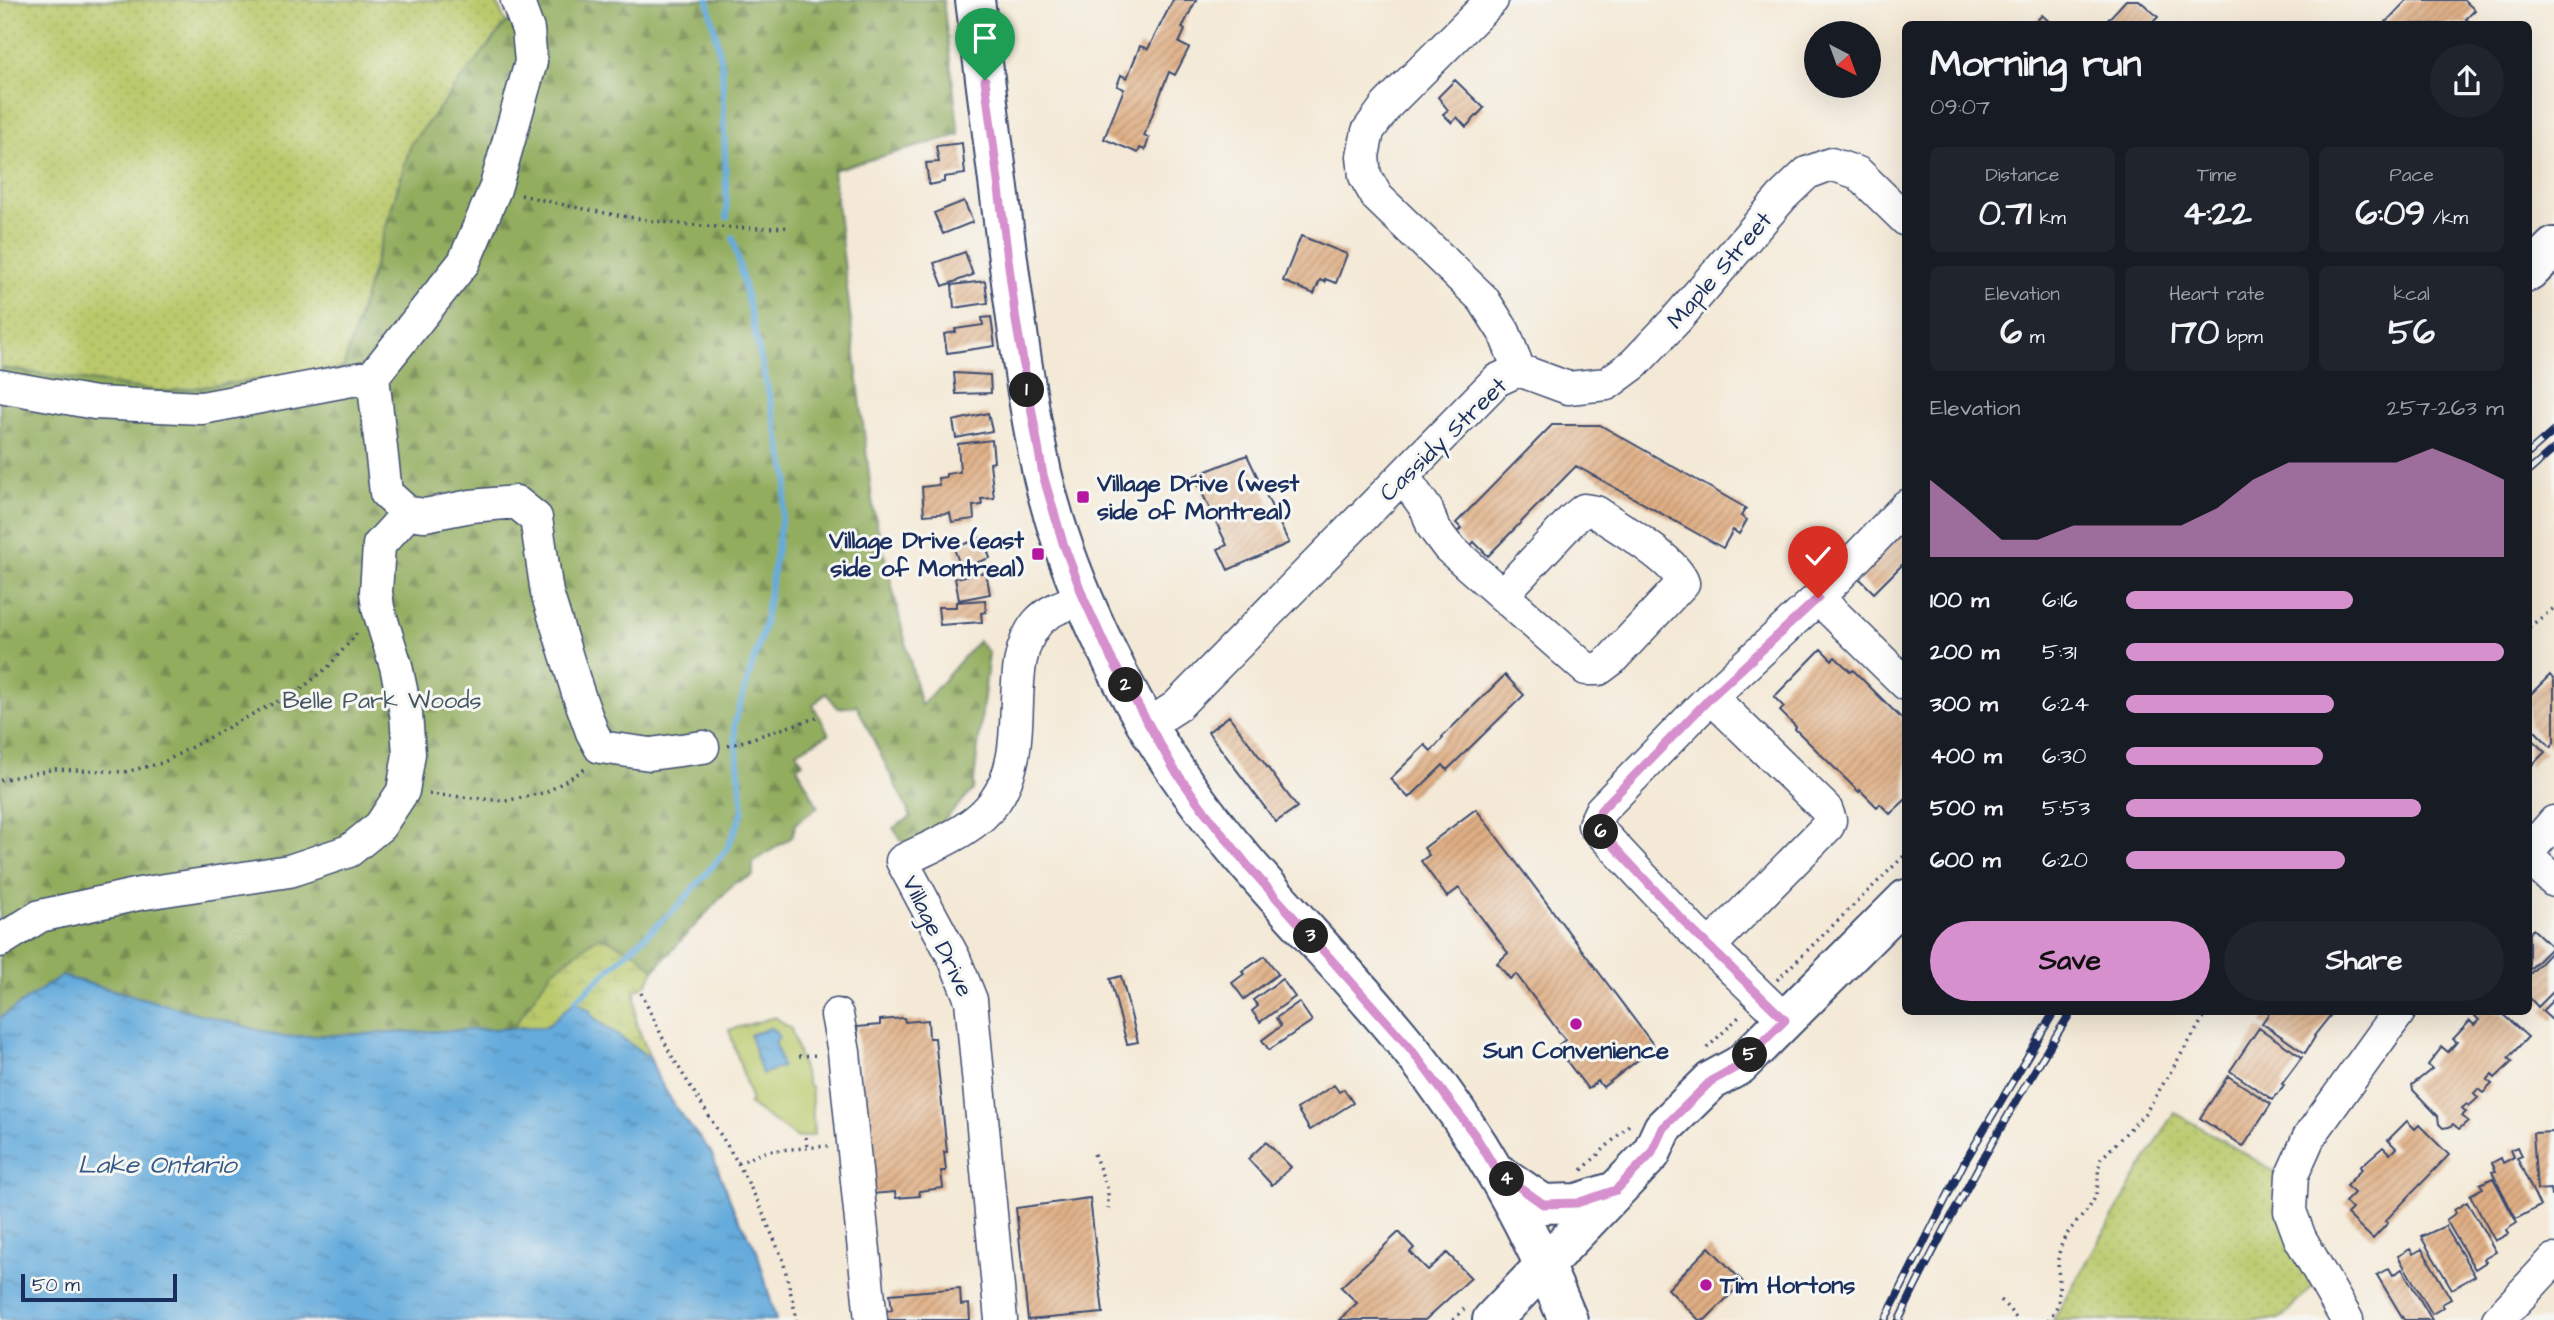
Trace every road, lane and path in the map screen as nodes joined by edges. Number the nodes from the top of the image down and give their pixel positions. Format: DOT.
graph roads {
  1 [pos="517,0"];
  2 [pos="975,0"];
  3 [pos="1493,0"];
  4 [pos="495,189"];
  5 [pos="1902,216"];
  6 [pos="789,226"];
  7 [pos="2554,247"];
  8 [pos="2532,269"];
  9 [pos="1519,370"];
  10 [pos="373,376"];
  11 [pos="0,386"];
  12 [pos="1404,475"];
  13 [pos="397,503"];
  14 [pos="1902,510"];
  15 [pos="1502,595"];
  16 [pos="1818,598"];
  17 [pos="1084,599"];
  18 [pos="378,608"];
  19 [pos="2554,608"];
  20 [pos="2532,625"];
  21 [pos="1902,680"];
  22 [pos="1711,697"];
  23 [pos="820,717"];
  24 [pos="1148,725"];
  25 [pos="600,747"];
  26 [pos="703,747"];
  27 [pos="0,780"];
  28 [pos="403,791"];
  29 [pos="2554,822"];
  30 [pos="2532,848"];
  31 [pos="1902,859"];
  32 [pos="2532,861"];
  33 [pos="2554,881"];
  34 [pos="1902,902"];
  35 [pos="0,941"];
  36 [pos="1710,946"];
  37 [pos="641,993"];
  38 [pos="1773,1008"];
  39 [pos="837,1015"];
  40 [pos="2205,1015"];
  41 [pos="2397,1015"];
  42 [pos="1703,1053"];
  43 [pos="1636,1118"];
  44 [pos="806,1137"];
  45 [pos="807,1147"];
  46 [pos="822,1147"];
  47 [pos="1094,1154"];
  48 [pos="738,1163"];
  49 [pos="1497,1171"];
  50 [pos="1580,1171"];
  51 [pos="1616,1190"];
  52 [pos="1108,1209"];
  53 [pos="2554,1260"];
  54 [pos="1545,1264"];
  55 [pos="2001,1300"];
  56 [pos="797,1320"];
  57 [pos="871,1320"];
  58 [pos="1001,1320"];
  59 [pos="1492,1320"];
  60 [pos="1568,1320"];
  61 [pos="2018,1320"];
  62 [pos="2048,1320"];
  63 [pos="2347,1320"];
  64 [pos="2498,1320"];
  1 -- 4 [label="street"];
  2 -- 17 [label="main road"];
  3 -- 9 [label="street, Cassidy Street"];
  4 -- 6 [label="path"];
  4 -- 10 [label="street"];
  5 -- 9 [label="street, Maple Street"];
  7 -- 8 [label="main road"];
  9 -- 12 [label="street, Cassidy Street"];
  10 -- 11 [label="street"];
  10 -- 13 [label="street"];
  12 -- 15 [label="street"];
  12 -- 24 [label="street, Cassidy Street"];
  13 -- 18 [label="street"];
  13 -- 25 [label="street"];
  14 -- 16 [label="street"];
  15 -- 15 [label="street"];
  16 -- 21 [label="street"];
  16 -- 22 [label="street"];
  17 -- 24 [label="main road"];
  17 -- 58 [label="street, Village Drive"];
  18 -- 27 [label="path"];
  18 -- 28 [label="street"];
  19 -- 20 [label="path"];
  22 -- 36 [label="street"];
  22 -- 36 [label="street"];
  23 -- 26 [label="path"];
  24 -- 49 [label="main road"];
  25 -- 26 [label="street"];
  25 -- 28 [label="path"];
  28 -- 35 [label="street"];
  29 -- 30 [label="street"];
  31 -- 38 [label="path"];
  32 -- 33 [label="street"];
  34 -- 38 [label="main road"];
  36 -- 38 [label="street"];
  37 -- 48 [label="path"];
  38 -- 42 [label="path"];
  38 -- 51 [label="main road"];
  39 -- 57 [label="street"];
  40 -- 62 [label="path"];
  41 -- 63 [label="street"];
  43 -- 50 [label="path"];
  44 -- 45 [label="path"];
  45 -- 46 [label="path"];
  45 -- 48 [label="path"];
  47 -- 52 [label="path"];
  48 -- 56 [label="path"];
  49 -- 51 [label="main road"];
  49 -- 54 [label="main road"];
  51 -- 54 [label="main road"];
  53 -- 64 [label="street"];
  54 -- 59 [label="main road"];
  54 -- 60 [label="main road"];
  55 -- 61 [label="path"];
}
